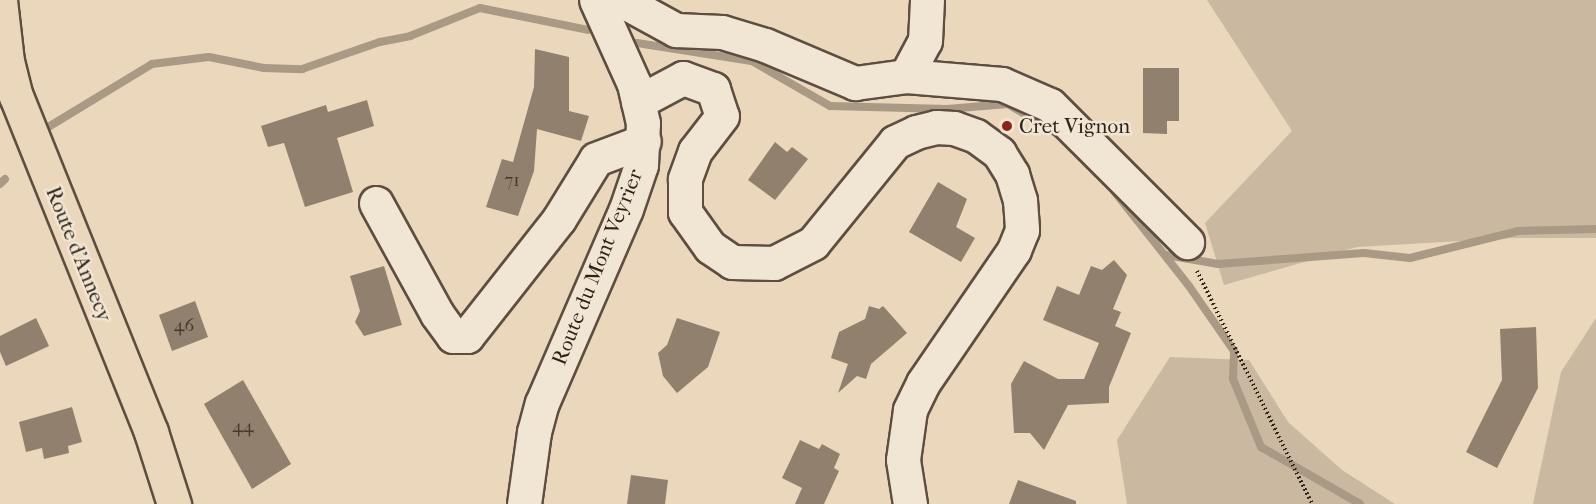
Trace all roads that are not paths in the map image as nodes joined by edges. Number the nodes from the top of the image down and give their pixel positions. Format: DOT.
graph roads {
  1 [pos="0,0"];
  2 [pos="596,0"];
  3 [pos="621,0"];
  4 [pos="927,0"];
  5 [pos="906,76"];
  6 [pos="639,102"];
  7 [pos="644,141"];
  8 [pos="376,203"];
  9 [pos="1182,236"];
  10 [pos="174,504"];
  11 [pos="524,504"];
  12 [pos="910,504"];
  1 -- 10 [label="main road, Route d'Annecy"];
  2 -- 6 [label="street, Route du Mont Veyrier"];
  3 -- 5 [label="street"];
  4 -- 5 [label="street"];
  5 -- 9 [label="street"];
  6 -- 7 [label="street, Route du Mont Veyrier"];
  6 -- 12 [label="street"];
  7 -- 8 [label="street"];
  7 -- 11 [label="street, Route du Mont Veyrier"];
}
